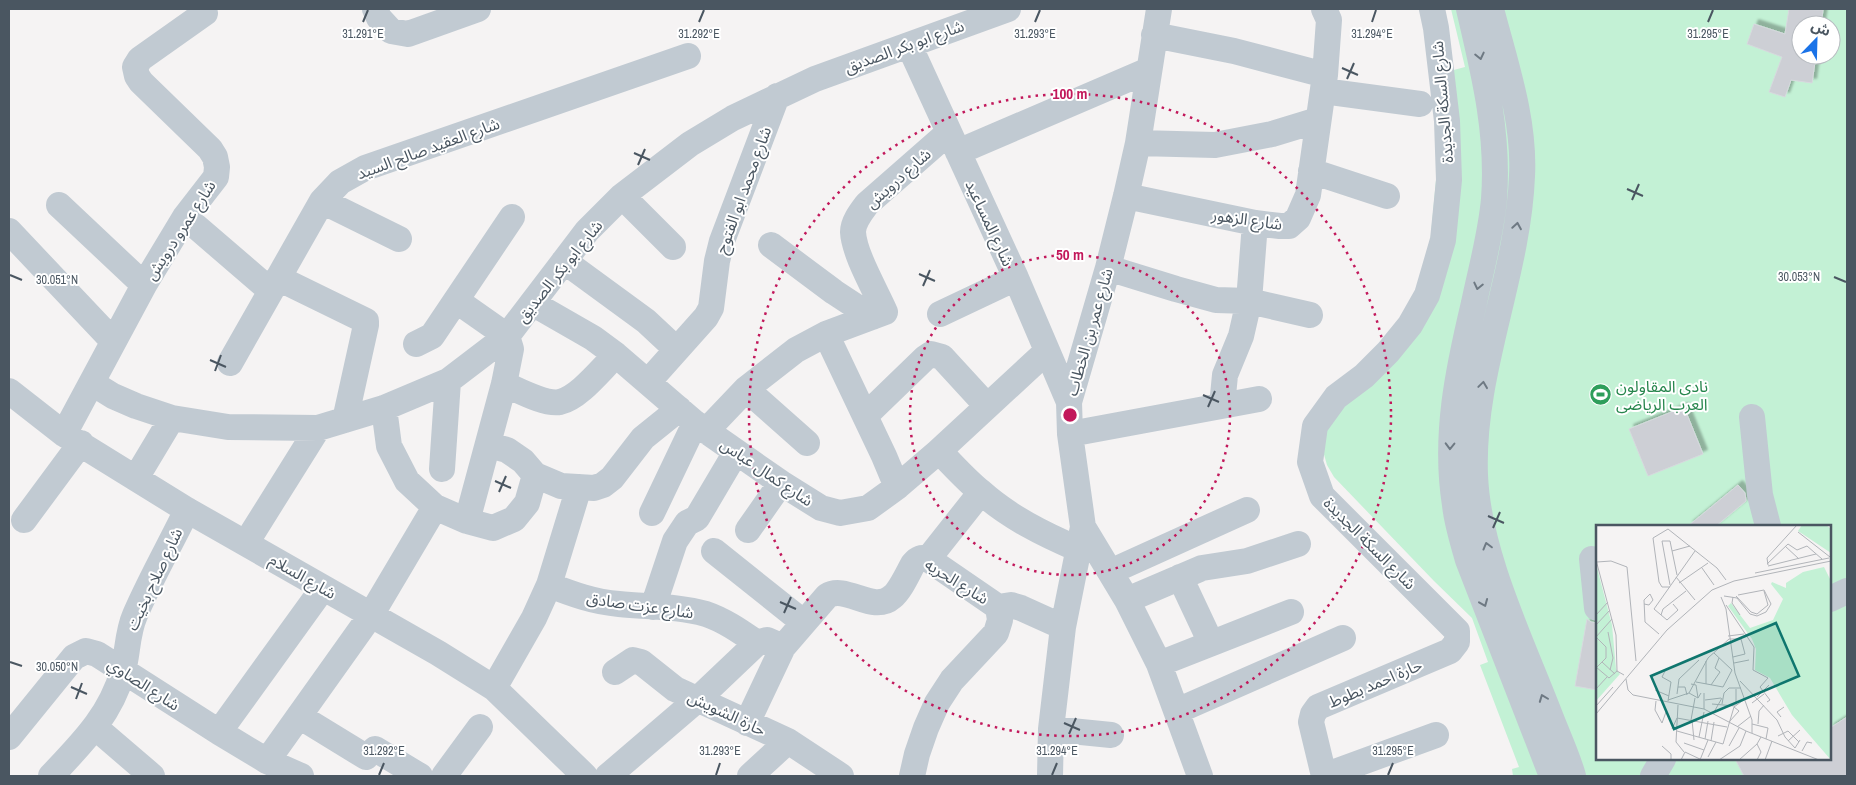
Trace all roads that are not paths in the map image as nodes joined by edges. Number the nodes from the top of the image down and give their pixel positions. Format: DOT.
graph roads {
  1 [pos="376,9"];
  2 [pos="478,9"];
  3 [pos="1008,9"];
  4 [pos="1159,9"];
  5 [pos="1324,9"];
  6 [pos="1432,9"];
  7 [pos="1469,9"];
  8 [pos="1491,9"];
  9 [pos="206,13"];
  10 [pos="1154,35"];
  11 [pos="909,45"];
  12 [pos="688,56"];
  13 [pos="1149,70"];
  14 [pos="1324,83"];
  15 [pos="777,96"];
  16 [pos="1420,104"];
  17 [pos="1318,120"];
  18 [pos="953,143"];
  19 [pos="1138,143"];
  20 [pos="1311,171"];
  21 [pos="622,196"];
  22 [pos="1126,196"];
  23 [pos="1387,196"];
  24 [pos="322,201"];
  25 [pos="59,205"];
  26 [pos="185,217"];
  27 [pos="512,217"];
  28 [pos="1255,223"];
  29 [pos="9,232"];
  30 [pos="399,239"];
  31 [pos="771,245"];
  32 [pos="673,246"];
  33 [pos="564,261"];
  34 [pos="1108,268"];
  35 [pos="1016,278"];
  36 [pos="144,285"];
  37 [pos="274,285"];
  38 [pos="1249,301"];
  39 [pos="457,302"];
  40 [pos="532,303"];
  41 [pos="879,314"];
  42 [pos="940,314"];
  43 [pos="1310,315"];
  44 [pos="826,334"];
  45 [pos="507,336"];
  46 [pos="113,341"];
  47 [pos="416,344"];
  48 [pos="676,349"];
  49 [pos="1046,352"];
  50 [pos="616,355"];
  51 [pos="230,363"];
  52 [pos="448,381"];
  53 [pos="648,382"];
  54 [pos="92,383"];
  55 [pos="504,384"];
  56 [pos="746,389"];
  57 [pos="9,391"];
  58 [pos="1260,399"];
  59 [pos="1068,402"];
  60 [pos="987,406"];
  61 [pos="1222,406"];
  62 [pos="384,408"];
  63 [pos="864,416"];
  64 [pos="1752,417"];
  65 [pos="172,418"];
  66 [pos="345,420"];
  67 [pos="693,421"];
  68 [pos="318,428"];
  69 [pos="1070,434"];
  70 [pos="73,439"];
  71 [pos="807,443"];
  72 [pos="488,445"];
  73 [pos="939,451"];
  74 [pos="736,452"];
  75 [pos="442,469"];
  76 [pos="536,475"];
  77 [pos="136,478"];
  78 [pos="781,483"];
  79 [pos="579,487"];
  80 [pos="897,487"];
  81 [pos="981,492"];
  82 [pos="435,507"];
  83 [pos="187,510"];
  84 [pos="1247,510"];
  85 [pos="652,513"];
  86 [pos="24,520"];
  87 [pos="467,521"];
  88 [pos="1469,522"];
  89 [pos="1768,525"];
  90 [pos="748,530"];
  91 [pos="1080,538"];
  92 [pos="246,543"];
  93 [pos="1298,544"];
  94 [pos="714,551"];
  95 [pos="928,559"];
  96 [pos="1592,559"];
  97 [pos="1110,572"];
  98 [pos="1180,577"];
  99 [pos="549,585"];
  100 [pos="324,588"];
  101 [pos="1847,591"];
  102 [pos="1596,598"];
  103 [pos="1831,599"];
  104 [pos="1128,600"];
  105 [pos="653,607"];
  106 [pos="998,608"];
  107 [pos="1292,612"];
  108 [pos="371,615"];
  109 [pos="804,622"];
  110 [pos="1063,627"];
  111 [pos="1457,631"];
  112 [pos="1343,638"];
  113 [pos="757,643"];
  114 [pos="1211,643"];
  115 [pos="783,647"];
  116 [pos="1159,664"];
  117 [pos="123,670"];
  118 [pos="614,672"];
  119 [pos="494,688"];
  120 [pos="698,699"];
  121 [pos="1177,711"];
  122 [pos="299,716"];
  123 [pos="747,723"];
  124 [pos="480,727"];
  125 [pos="96,728"];
  126 [pos="1051,728"];
  127 [pos="219,732"];
  128 [pos="1111,735"];
  129 [pos="1436,735"];
  130 [pos="9,737"];
  131 [pos="788,741"];
  132 [pos="1549,741"];
  133 [pos="1662,760"];
  134 [pos="282,770"];
  135 [pos="51,776"];
  136 [pos="152,776"];
  137 [pos="420,776"];
  138 [pos="444,776"];
  139 [pos="585,776"];
  140 [pos="608,776"];
  141 [pos="750,776"];
  142 [pos="841,776"];
  143 [pos="912,776"];
  144 [pos="1050,776"];
  145 [pos="1200,776"];
  146 [pos="1324,776"];
  147 [pos="1552,776"];
  148 [pos="1573,776"];
  149 [pos="1653,776"];
  1 -- 2 [label="street"];
  3 -- 11 [label="street, شارع ابو بكر الصديق"];
  4 -- 10 [label="street, شارع عمر بن الخطاب"];
  5 -- 14 [label="street, شارع الزهور"];
  6 -- 111 [label="street, شارع السكة الجديدة"];
  7 -- 88 [label="street, one-way"];
  88 -- 8 [label="street, one-way"];
  9 -- 26 [label="street, شارع عمرو درويش"];
  10 -- 13 [label="street, شارع عمر بن الخطاب"];
  10 -- 14 [label="street"];
  11 -- 15 [label="street, شارع ابو بكر الصديق"];
  11 -- 18 [label="street, شارع المساعيد"];
  12 -- 24 [label="street, شارع العقيد صالح السيد"];
  13 -- 18 [label="street, شارع درويش"];
  13 -- 19 [label="street, شارع عمر بن الخطاب"];
  14 -- 16 [label="street"];
  14 -- 17 [label="street, شارع الزهور"];
  15 -- 21 [label="street, شارع ابو بكر الصديق"];
  15 -- 48 [label="street, شارع محمد ابو الفتوح"];
  17 -- 19 [label="street"];
  17 -- 20 [label="street, شارع الزهور"];
  18 -- 35 [label="street, شارع المساعيد"];
  18 -- 41 [label="street, شارع درويش"];
  19 -- 22 [label="street, شارع عمر بن الخطاب"];
  20 -- 23 [label="street"];
  20 -- 28 [label="street, شارع الزهور"];
  21 -- 32 [label="street"];
  21 -- 33 [label="street, شارع ابو بكر الصديق"];
  22 -- 28 [label="street, شارع الزهور"];
  22 -- 34 [label="street, شارع عمر بن الخطاب"];
  24 -- 30 [label="street"];
  24 -- 37 [label="street, شارع العقيد صالح السيد"];
  25 -- 36 [label="street"];
  26 -- 36 [label="street, شارع عمرو درويش"];
  26 -- 37 [label="street"];
  27 -- 39 [label="street"];
  28 -- 38 [label="street"];
  29 -- 46 [label="street"];
  31 -- 41 [label="street"];
  33 -- 40 [label="street, شارع ابو بكر الصديق"];
  33 -- 48 [label="street"];
  34 -- 38 [label="street"];
  34 -- 59 [label="street, شارع عمر بن الخطاب"];
  35 -- 42 [label="street"];
  35 -- 49 [label="street, شارع المساعيد"];
  36 -- 46 [label="street, شارع عمرو درويش"];
  37 -- 51 [label="street, شارع العقيد صالح السيد"];
  37 -- 66 [label="street"];
  38 -- 43 [label="street"];
  38 -- 61 [label="street"];
  39 -- 45 [label="street"];
  39 -- 47 [label="street"];
  40 -- 45 [label="street, شارع ابو بكر الصديق"];
  40 -- 50 [label="street, شارع كمال عباس"];
  41 -- 44 [label="street"];
  44 -- 56 [label="street"];
  44 -- 63 [label="street"];
  45 -- 52 [label="street, شارع ابو بكر الصديق"];
  45 -- 55 [label="street"];
  46 -- 54 [label="street, شارع عمرو درويش"];
  48 -- 53 [label="street, شارع محمد ابو الفتوح"];
  49 -- 59 [label="street, شارع المساعيد"];
  49 -- 60 [label="street, شارع كمال عباس"];
  50 -- 53 [label="street, شارع كمال عباس"];
  50 -- 55 [label="street"];
  52 -- 62 [label="street, شارع ابو بكر الصديق"];
  52 -- 75 [label="street"];
  53 -- 67 [label="street, شارع كمال عباس"];
  54 -- 65 [label="street, شارع ابو بكر الصديق"];
  54 -- 70 [label="street, شارع عمرو درويش"];
  55 -- 72 [label="street"];
  56 -- 67 [label="street"];
  56 -- 71 [label="street"];
  57 -- 70 [label="street, شارع السلام"];
  58 -- 61 [label="street"];
  59 -- 69 [label="street, شارع عمر بن الخطاب"];
  60 -- 63 [label="street"];
  60 -- 73 [label="street, شارع كمال عباس"];
  61 -- 69 [label="street"];
  62 -- 66 [label="street, شارع ابو بكر الصديق"];
  62 -- 82 [label="street"];
  63 -- 80 [label="street"];
  64 -- 89 [label="street"];
  65 -- 68 [label="street, شارع ابو بكر الصديق"];
  65 -- 77 [label="street"];
  66 -- 68 [label="street, شارع ابو بكر الصديق"];
  67 -- 74 [label="street, شارع كمال عباس"];
  67 -- 79 [label="street"];
  67 -- 85 [label="street"];
  68 -- 92 [label="street"];
  69 -- 91 [label="street, شارع عمر بن الخطاب"];
  70 -- 77 [label="street, شارع السلام"];
  70 -- 86 [label="street, شارع عمرو درويش"];
  72 -- 76 [label="street"];
  72 -- 87 [label="street"];
  73 -- 80 [label="street, شارع كمال عباس"];
  73 -- 81 [label="street"];
  74 -- 78 [label="street, شارع كمال عباس"];
  74 -- 105 [label="street"];
  76 -- 79 [label="street"];
  76 -- 87 [label="street"];
  77 -- 83 [label="street, شارع السلام"];
  78 -- 80 [label="street, شارع كمال عباس"];
  78 -- 90 [label="street"];
  79 -- 99 [label="street"];
  81 -- 91 [label="street"];
  81 -- 95 [label="street"];
  82 -- 87 [label="street"];
  82 -- 108 [label="street"];
  83 -- 92 [label="street, شارع السلام"];
  83 -- 117 [label="street, شارع صلاح بخيت"];
  84 -- 97 [label="street"];
  88 -- 132 [label="street"];
  91 -- 97 [label="street"];
  91 -- 110 [label="street, شارع عمر بن الخطاب"];
  92 -- 100 [label="street, شارع السلام"];
  93 -- 98 [label="street"];
  94 -- 109 [label="street"];
  95 -- 106 [label="street, شارع الحريه"];
  95 -- 109 [label="street, شارع الحريه"];
  96 -- 102 [label="street"];
  97 -- 104 [label="street"];
  98 -- 104 [label="street"];
  98 -- 114 [label="street"];
  99 -- 105 [label="street, شارع عزت صادق"];
  99 -- 119 [label="street"];
  100 -- 108 [label="street, شارع السلام"];
  100 -- 127 [label="street"];
  101 -- 103 [label="street"];
  104 -- 116 [label="street"];
  105 -- 113 [label="street, شارع عزت صادق"];
  106 -- 110 [label="street"];
  106 -- 143 [label="street"];
  107 -- 114 [label="street"];
  108 -- 119 [label="street, شارع السلام"];
  108 -- 122 [label="street"];
  109 -- 115 [label="street, شارع الحريه"];
  110 -- 126 [label="street, شارع عمر بن الخطاب"];
  111 -- 146 [label="street, حارة احمد بطوط"];
  112 -- 121 [label="street"];
  113 -- 115 [label="street"];
  113 -- 120 [label="street"];
  114 -- 116 [label="street"];
  115 -- 123 [label="street, شارع الحريه"];
  116 -- 121 [label="street"];
  117 -- 125 [label="street, شارع صلاح بخيت"];
  117 -- 127 [label="street, شارع الصاوي"];
  117 -- 130 [label="street, شارع الصاوي"];
  118 -- 120 [label="street, حارة الشويش"];
  119 -- 139 [label="street, شارع السلام"];
  120 -- 123 [label="street, حارة الشويش"];
  120 -- 140 [label="street"];
  121 -- 145 [label="street"];
  122 -- 134 [label="street"];
  122 -- 137 [label="street"];
  123 -- 131 [label="street, حارة الشويش"];
  124 -- 138 [label="street"];
  125 -- 135 [label="street, شارع صلاح بخيت"];
  125 -- 136 [label="street"];
  126 -- 128 [label="street"];
  126 -- 144 [label="street, شارع عمر بن الخطاب"];
  127 -- 134 [label="street, شارع الصاوي"];
  129 -- 146 [label="street"];
  131 -- 141 [label="street"];
  131 -- 142 [label="street, حارة الشويش"];
  132 -- 147 [label="street"];
  132 -- 148 [label="street"];
  133 -- 149 [label="street"];
}
